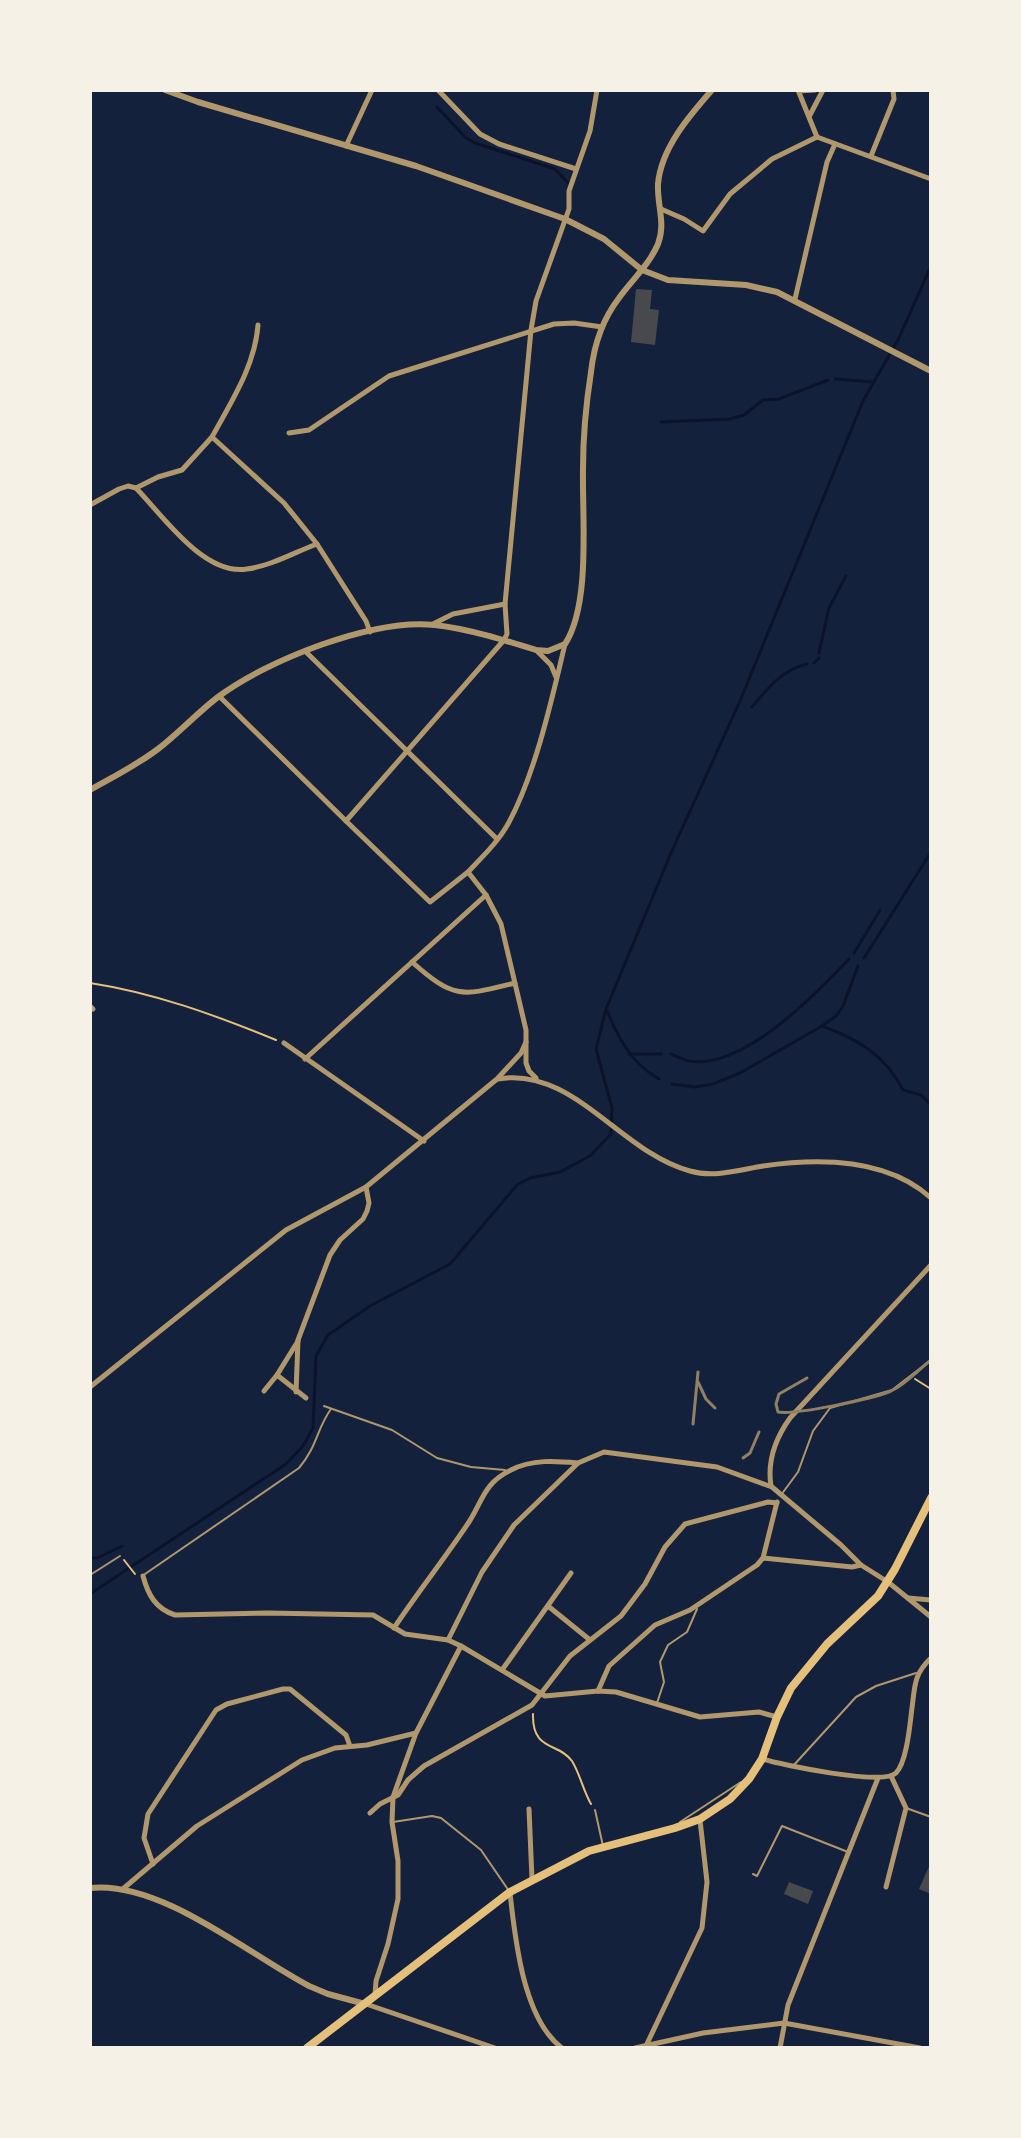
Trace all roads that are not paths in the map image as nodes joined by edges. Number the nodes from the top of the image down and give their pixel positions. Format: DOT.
graph roads {
  1 [pos="165,90"];
  2 [pos="372,90"];
  3 [pos="438,90"];
  4 [pos="597,90"];
  5 [pos="712,90"];
  6 [pos="799,90"];
  7 [pos="815,90"];
  8 [pos="823,90"];
  9 [pos="893,90"];
  10 [pos="810,116"];
  11 [pos="817,137"];
  12 [pos="835,144"];
  13 [pos="346,146"];
  14 [pos="871,156"];
  15 [pos="576,169"];
  16 [pos="931,179"];
  17 [pos="661,209"];
  18 [pos="565,219"];
  19 [pos="642,270"];
  20 [pos="795,299"];
  21 [pos="258,325"];
  22 [pos="602,327"];
  23 [pos="531,330"];
  24 [pos="931,371"];
  25 [pos="289,433"];
  26 [pos="212,437"];
  27 [pos="136,488"];
  28 [pos="90,505"];
  29 [pos="317,544"];
  30 [pos="505,604"];
  31 [pos="433,624"];
  32 [pos="370,632"];
  33 [pos="504,640"];
  34 [pos="565,644"];
  35 [pos="536,650"];
  36 [pos="304,651"];
  37 [pos="556,677"];
  38 [pos="219,696"];
  39 [pos="406,753"];
  40 [pos="90,790"];
  41 [pos="346,821"];
  42 [pos="497,839"];
  43 [pos="468,872"];
  44 [pos="486,895"];
  45 [pos="412,962"];
  46 [pos="515,983"];
  47 [pos="526,1042"];
  48 [pos="284,1043"];
  49 [pos="305,1059"];
  50 [pos="536,1078"];
  51 [pos="497,1079"];
  52 [pos="424,1141"];
  53 [pos="366,1187"];
  54 [pos="931,1198"];
  55 [pos="931,1265"];
  56 [pos="298,1340"];
  57 [pos="931,1360"];
  58 [pos="277,1375"];
  59 [pos="90,1387"];
  60 [pos="264,1391"];
  61 [pos="296,1392"];
  62 [pos="306,1398"];
  63 [pos="324,1406"];
  64 [pos="331,1409"];
  65 [pos="578,1463"];
  66 [pos="510,1470"];
  67 [pos="772,1487"];
  68 [pos="780,1496"];
  69 [pos="931,1498"];
  70 [pos="777,1503"];
  71 [pos="120,1556"];
  72 [pos="763,1558"];
  73 [pos="861,1565"];
  74 [pos="571,1573"];
  75 [pos="90,1575"];
  76 [pos="143,1576"];
  77 [pos="888,1582"];
  78 [pos="908,1598"];
  79 [pos="931,1600"];
  80 [pos="698,1604"];
  81 [pos="548,1606"];
  82 [pos="931,1617"];
  83 [pos="394,1628"];
  84 [pos="448,1640"];
  85 [pos="590,1640"];
  86 [pos="461,1646"];
  87 [pos="931,1658"];
  88 [pos="502,1670"];
  89 [pos="918,1673"];
  90 [pos="598,1691"];
  91 [pos="539,1694"];
  92 [pos="657,1703"];
  93 [pos="777,1717"];
  94 [pos="416,1733"];
  95 [pos="350,1746"];
  96 [pos="762,1759"];
  97 [pos="793,1766"];
  98 [pos="891,1776"];
  99 [pos="878,1778"];
  100 [pos="749,1779"];
  101 [pos="393,1797"];
  102 [pos="906,1808"];
  103 [pos="529,1809"];
  104 [pos="595,1810"];
  105 [pos="370,1813"];
  106 [pos="931,1817"];
  107 [pos="700,1819"];
  108 [pos="392,1822"];
  109 [pos="675,1828"];
  110 [pos="604,1847"];
  111 [pos="849,1852"];
  112 [pos="153,1864"];
  113 [pos="753,1874"];
  114 [pos="532,1879"];
  115 [pos="886,1887"];
  116 [pos="90,1888"];
  117 [pos="124,1888"];
  118 [pos="510,1892"];
  119 [pos="375,1996"];
  120 [pos="365,2004"];
  121 [pos="784,2023"];
  122 [pos="645,2047"];
  123 [pos="307,2048"];
  124 [pos="495,2048"];
  125 [pos="562,2048"];
  126 [pos="635,2048"];
  127 [pos="780,2048"];
  128 [pos="920,2048"];
  1 -- 13 [label="street"];
  2 -- 13 [label="street"];
  3 -- 15 [label="street"];
  4 -- 15 [label="street"];
  5 -- 17 [label="street"];
  6 -- 7 [label="street"];
  6 -- 10 [label="street"];
  8 -- 10 [label="street"];
  9 -- 14 [label="street"];
  10 -- 11 [label="street"];
  11 -- 12 [label="street"];
  11 -- 17 [label="street"];
  12 -- 14 [label="street"];
  12 -- 20 [label="street"];
  13 -- 18 [label="street"];
  14 -- 16 [label="street"];
  15 -- 18 [label="street"];
  17 -- 19 [label="street"];
  18 -- 19 [label="street"];
  18 -- 23 [label="street"];
  19 -- 20 [label="street"];
  19 -- 22 [label="street"];
  20 -- 24 [label="street"];
  21 -- 26 [label="street"];
  22 -- 23 [label="street"];
  22 -- 34 [label="street"];
  23 -- 25 [label="street"];
  23 -- 30 [label="street"];
  26 -- 27 [label="street"];
  26 -- 29 [label="street"];
  27 -- 28 [label="street"];
  27 -- 29 [label="street"];
  29 -- 32 [label="street"];
  30 -- 31 [label="street"];
  30 -- 33 [label="street"];
  31 -- 32 [label="street"];
  31 -- 33 [label="street"];
  32 -- 36 [label="street"];
  33 -- 35 [label="street"];
  33 -- 39 [label="street"];
  34 -- 35 [label="street"];
  34 -- 37 [label="street"];
  35 -- 37 [label="street"];
  36 -- 38 [label="street"];
  36 -- 39 [label="street"];
  37 -- 42 [label="street"];
  38 -- 40 [label="street"];
  38 -- 41 [label="street"];
  39 -- 41 [label="street"];
  39 -- 42 [label="street"];
  41 -- 43 [label="street"];
  42 -- 43 [label="street"];
  43 -- 44 [label="street"];
  44 -- 45 [label="street"];
  44 -- 46 [label="street"];
  45 -- 46 [label="street"];
  45 -- 49 [label="street"];
  46 -- 47 [label="street"];
  47 -- 50 [label="street"];
  47 -- 51 [label="street"];
  48 -- 49 [label="street"];
  49 -- 52 [label="street"];
  50 -- 51 [label="street"];
  50 -- 54 [label="street"];
  51 -- 52 [label="street"];
  52 -- 53 [label="street"];
  53 -- 56 [label="street"];
  53 -- 59 [label="street"];
  55 -- 67 [label="street"];
  56 -- 58 [label="street"];
  56 -- 61 [label="street"];
  57 -- 68 [label="lane"];
  58 -- 60 [label="street"];
  58 -- 61 [label="street"];
  61 -- 62 [label="street"];
  63 -- 64 [label="lane"];
  64 -- 66 [label="lane"];
  64 -- 76 [label="lane"];
  65 -- 66 [label="street"];
  65 -- 67 [label="street"];
  65 -- 84 [label="street"];
  66 -- 83 [label="street"];
  67 -- 68 [label="street"];
  68 -- 70 [label="street"];
  68 -- 73 [label="street"];
  69 -- 77 [label="main road"];
  70 -- 72 [label="street"];
  70 -- 85 [label="street"];
  71 -- 75 [label="lane"];
  72 -- 73 [label="street"];
  72 -- 80 [label="street"];
  73 -- 77 [label="street"];
  74 -- 81 [label="street"];
  76 -- 83 [label="street"];
  77 -- 78 [label="street"];
  77 -- 93 [label="main road"];
  78 -- 79 [label="street"];
  78 -- 82 [label="street"];
  80 -- 90 [label="street"];
  80 -- 92 [label="lane"];
  81 -- 85 [label="street"];
  81 -- 88 [label="street"];
  83 -- 84 [label="street"];
  84 -- 86 [label="street"];
  85 -- 91 [label="street"];
  86 -- 88 [label="street"];
  86 -- 94 [label="street"];
  87 -- 89 [label="street"];
  88 -- 91 [label="street"];
  89 -- 97 [label="lane"];
  89 -- 98 [label="street"];
  90 -- 91 [label="street"];
  90 -- 92 [label="street"];
  91 -- 101 [label="street"];
  92 -- 93 [label="street"];
  93 -- 96 [label="main road"];
  94 -- 95 [label="street"];
  94 -- 101 [label="street"];
  95 -- 112 [label="street"];
  95 -- 112 [label="street"];
  96 -- 97 [label="street"];
  96 -- 100 [label="main road"];
  97 -- 99 [label="street"];
  98 -- 99 [label="street"];
  98 -- 102 [label="street"];
  99 -- 111 [label="street"];
  100 -- 107 [label="main road"];
  100 -- 109 [label="lane"];
  101 -- 105 [label="street"];
  101 -- 108 [label="street"];
  102 -- 106 [label="lane"];
  102 -- 115 [label="street"];
  103 -- 114 [label="street"];
  104 -- 110 [label="lane"];
  107 -- 109 [label="main road"];
  107 -- 122 [label="street"];
  108 -- 118 [label="lane"];
  108 -- 119 [label="street"];
  109 -- 110 [label="main road"];
  110 -- 114 [label="main road"];
  111 -- 113 [label="lane"];
  111 -- 121 [label="street"];
  112 -- 117 [label="street"];
  114 -- 118 [label="main road"];
  116 -- 117 [label="street"];
  117 -- 120 [label="street"];
  118 -- 119 [label="main road"];
  118 -- 125 [label="street"];
  119 -- 120 [label="main road"];
  120 -- 123 [label="main road"];
  120 -- 124 [label="street"];
  121 -- 122 [label="street"];
  121 -- 127 [label="street"];
  121 -- 128 [label="street"];
  122 -- 126 [label="street"];
}
